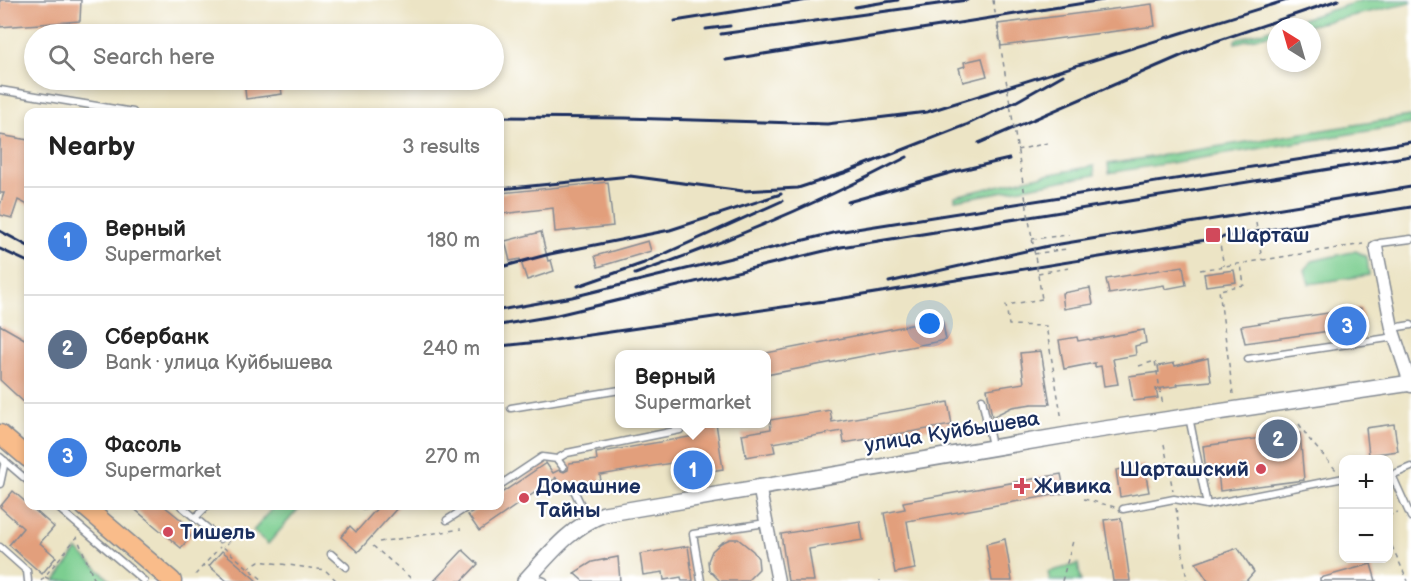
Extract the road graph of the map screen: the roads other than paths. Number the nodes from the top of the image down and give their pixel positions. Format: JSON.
{"nodes":[{"id":1,"x":0,"y":90,"type":"edge"},
{"id":2,"x":109,"y":108,"type":"edge"},
{"id":3,"x":1411,"y":238,"type":"edge"},
{"id":4,"x":1376,"y":247,"type":"joint"},
{"id":5,"x":1411,"y":325,"type":"edge"},
{"id":6,"x":1394,"y":333,"type":"junction"},
{"id":7,"x":1248,"y":359,"type":"dead end"},
{"id":8,"x":1411,"y":384,"type":"edge"},
{"id":9,"x":615,"y":391,"type":"edge"},
{"id":10,"x":982,"y":399,"type":"dead end"},
{"id":11,"x":511,"y":408,"type":"dead end"},
{"id":12,"x":1189,"y":415,"type":"junction"},
{"id":13,"x":680,"y":430,"type":"dead end"},
{"id":14,"x":0,"y":434,"type":"edge"},
{"id":15,"x":992,"y":447,"type":"junction"},
{"id":16,"x":24,"y":455,"type":"edge"},
{"id":17,"x":3,"y":459,"type":"edge"},
{"id":18,"x":557,"y":459,"type":"junction"},
{"id":19,"x":563,"y":467,"type":"dead end"},
{"id":20,"x":1411,"y":467,"type":"edge"},
{"id":21,"x":1393,"y":474,"type":"edge"},
{"id":22,"x":24,"y":477,"type":"edge"},
{"id":23,"x":1339,"y":479,"type":"edge"},
{"id":24,"x":1393,"y":481,"type":"edge"},
{"id":25,"x":504,"y":482,"type":"edge"},
{"id":26,"x":0,"y":484,"type":"edge"},
{"id":27,"x":572,"y":486,"type":"dead end"},
{"id":28,"x":759,"y":486,"type":"junction"},
{"id":29,"x":1207,"y":505,"type":"junction"},
{"id":30,"x":1123,"y":509,"type":"road end"},
{"id":31,"x":61,"y":510,"type":"edge"},
{"id":32,"x":89,"y":510,"type":"edge"},
{"id":33,"x":186,"y":510,"type":"edge"},
{"id":34,"x":202,"y":510,"type":"edge"},
{"id":35,"x":463,"y":510,"type":"edge"},
{"id":36,"x":1411,"y":517,"type":"edge"},
{"id":37,"x":195,"y":518,"type":"junction"},
{"id":38,"x":447,"y":520,"type":"dead end"},
{"id":39,"x":588,"y":520,"type":"junction"},
{"id":40,"x":767,"y":523,"type":"junction"},
{"id":41,"x":220,"y":539,"type":"dead end"},
{"id":42,"x":0,"y":547,"type":"edge"},
{"id":43,"x":331,"y":554,"type":"dead end"},
{"id":44,"x":346,"y":567,"type":"dead end"},
{"id":45,"x":533,"y":579,"type":"edge"},
{"id":46,"x":28,"y":581,"type":"edge"},
{"id":47,"x":144,"y":581,"type":"edge"},
{"id":48,"x":172,"y":581,"type":"edge"},
{"id":49,"x":701,"y":581,"type":"edge"},
{"id":50,"x":778,"y":581,"type":"edge"}],
"edges":[{"from":1,"to":2,"type":"lane"},
{"from":3,"to":4,"type":"lane"},
{"from":4,"to":6,"type":"street"},
{"from":5,"to":6,"type":"lane"},
{"from":6,"to":7,"type":"lane"},
{"from":6,"to":8,"type":"street"},
{"from":8,"to":12,"type":"street","name":"улица Куйбышева"},
{"from":9,"to":11,"type":"lane"},
{"from":10,"to":15,"type":"lane"},
{"from":12,"to":15,"type":"street","name":"улица Куйбышева"},
{"from":12,"to":29,"type":"lane"},
{"from":13,"to":18,"type":"lane"},
{"from":14,"to":16,"type":"main road"},
{"from":15,"to":28,"type":"street","name":"улица Куйбышева"},
{"from":17,"to":22,"type":"lane"},
{"from":17,"to":26,"type":"lane"},
{"from":18,"to":19,"type":"lane"},
{"from":18,"to":25,"type":"lane"},
{"from":20,"to":21,"type":"lane"},
{"from":23,"to":29,"type":"lane"},
{"from":24,"to":36,"type":"lane"},
{"from":27,"to":39,"type":"lane"},
{"from":28,"to":39,"type":"street","name":"улица Куйбышева"},
{"from":28,"to":40,"type":"street"},
{"from":29,"to":30,"type":"lane"},
{"from":31,"to":47,"type":"lane"},
{"from":32,"to":48,"type":"main road"},
{"from":33,"to":37,"type":"lane"},
{"from":34,"to":37,"type":"lane"},
{"from":35,"to":38,"type":"lane"},
{"from":37,"to":41,"type":"lane"},
{"from":39,"to":45,"type":"street","name":"улица Куйбышева"},
{"from":40,"to":49,"type":"lane"},
{"from":40,"to":50,"type":"street"},
{"from":42,"to":46,"type":"lane"},
{"from":43,"to":44,"type":"lane"}]}
